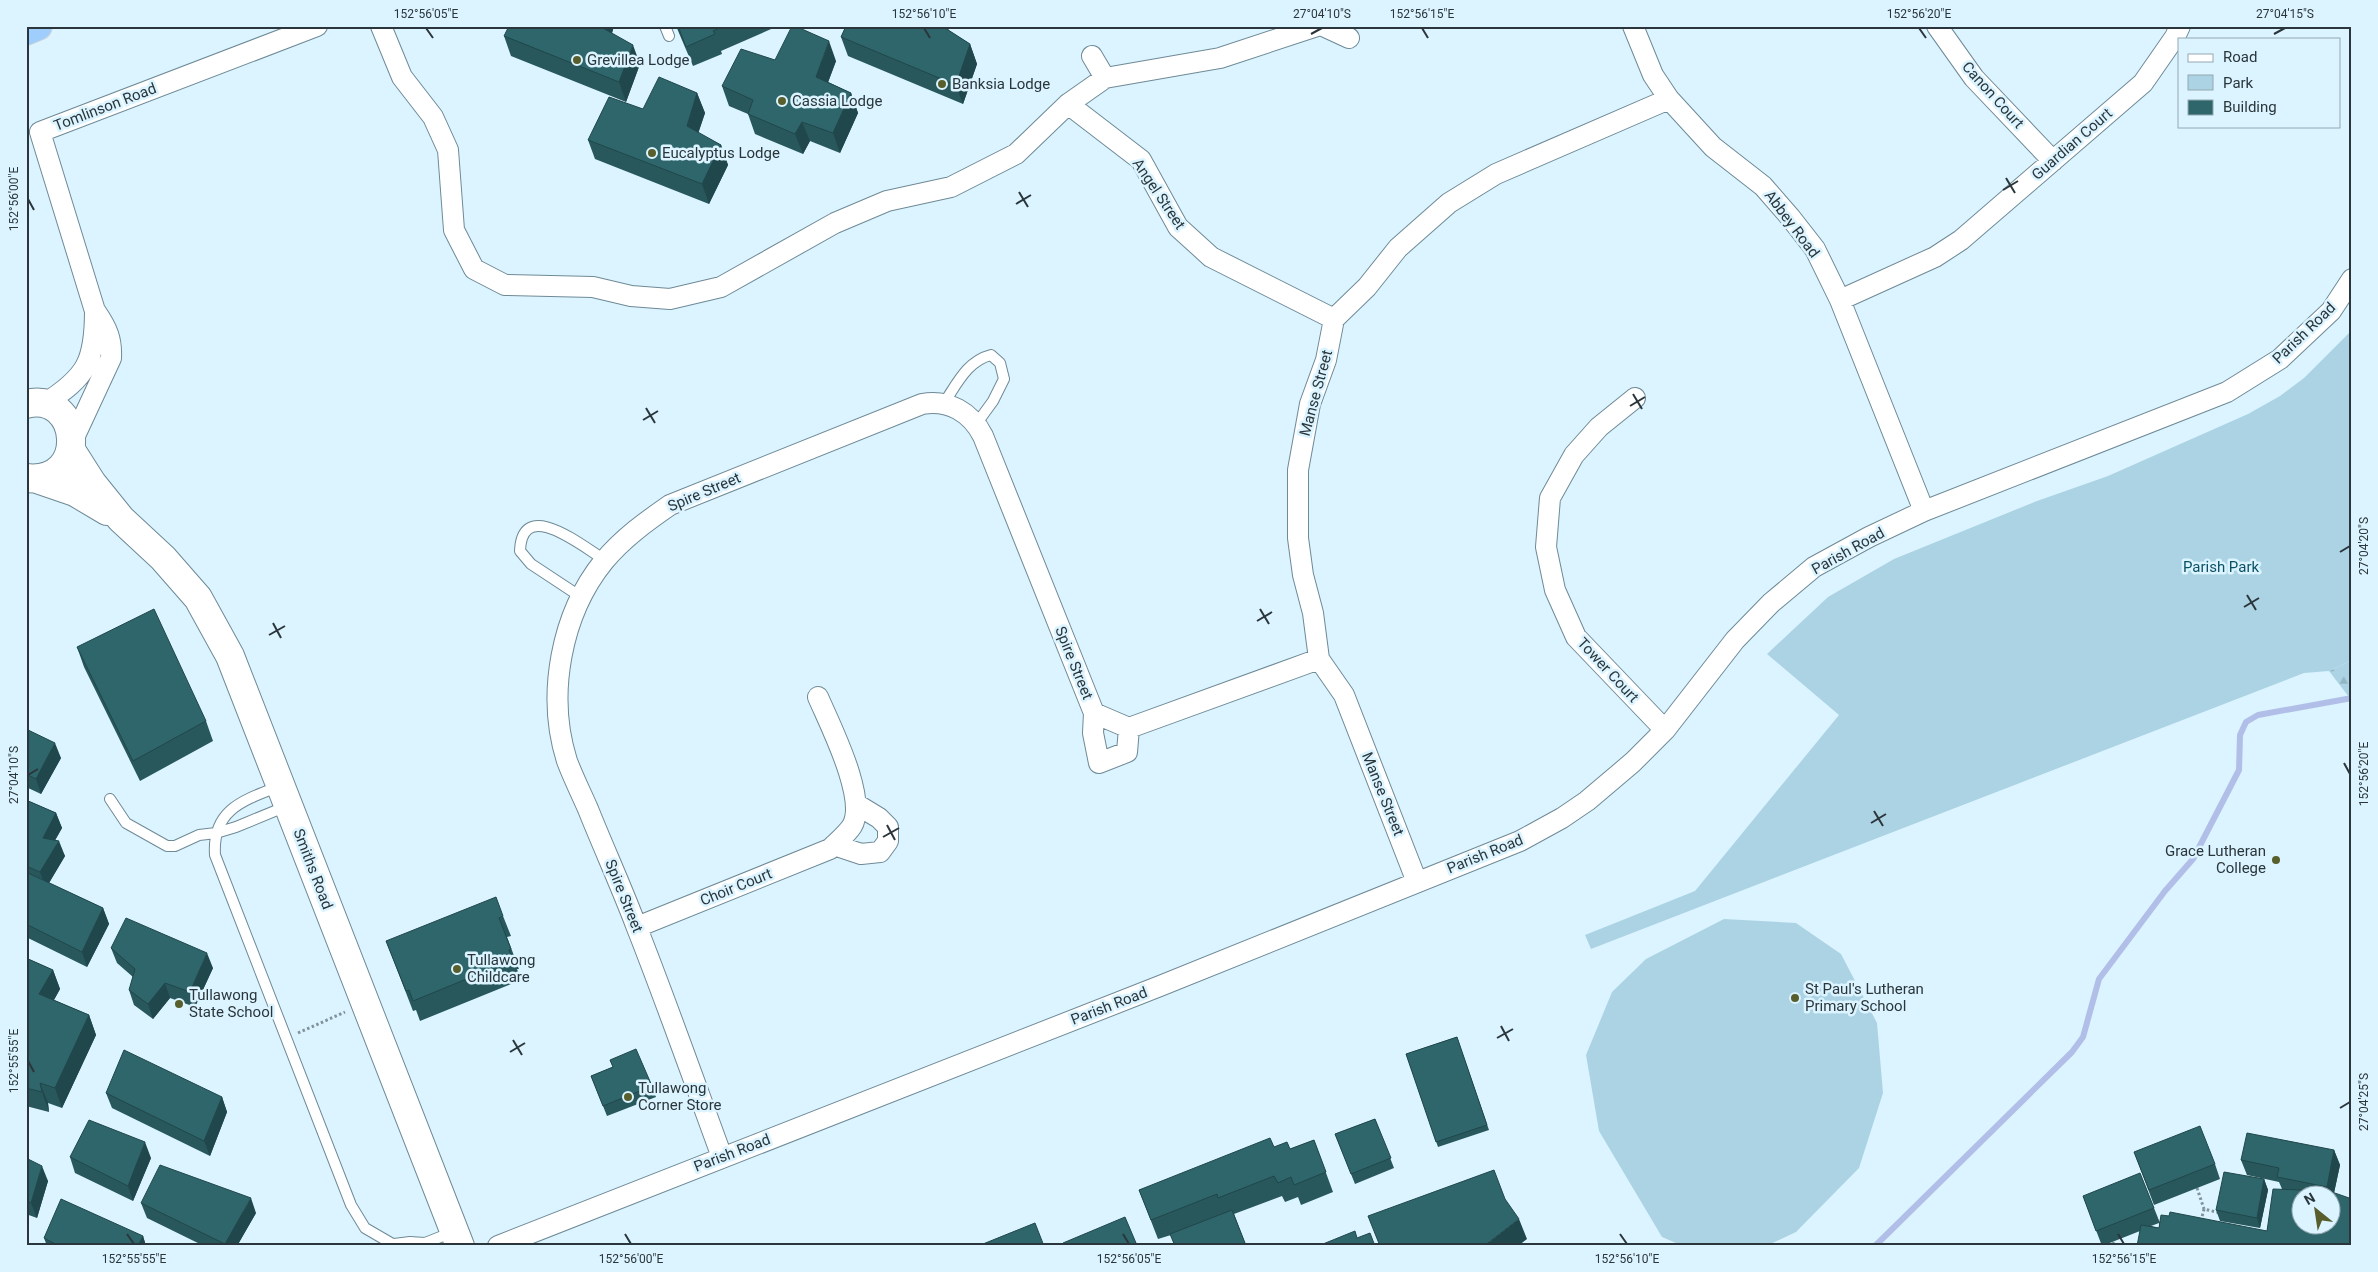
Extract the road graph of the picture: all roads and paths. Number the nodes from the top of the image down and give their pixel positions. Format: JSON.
{"nodes":[{"id":1,"x":38,"y":26,"type":"edge"},
{"id":2,"x":317,"y":26,"type":"edge"},
{"id":3,"x":381,"y":26,"type":"edge"},
{"id":4,"x":1317,"y":26,"type":"edge"},
{"id":5,"x":1323,"y":26,"type":"edge"},
{"id":6,"x":1633,"y":26,"type":"edge"},
{"id":7,"x":1937,"y":26,"type":"edge"},
{"id":8,"x":2180,"y":26,"type":"edge"},
{"id":9,"x":26,"y":31,"type":"edge"},
{"id":10,"x":1349,"y":38,"type":"dead end"},
{"id":11,"x":1092,"y":56,"type":"dead end"},
{"id":12,"x":1105,"y":78,"type":"junction"},
{"id":13,"x":1669,"y":99,"type":"junction"},
{"id":14,"x":1068,"y":104,"type":"junction"},
{"id":15,"x":2053,"y":160,"type":"junction"},
{"id":16,"x":2352,"y":279,"type":"edge"},
{"id":17,"x":1840,"y":300,"type":"junction"},
{"id":18,"x":95,"y":311,"type":"junction"},
{"id":19,"x":1334,"y":319,"type":"junction"},
{"id":20,"x":1635,"y":398,"type":"dead end"},
{"id":21,"x":32,"y":402,"type":"edge"},
{"id":22,"x":944,"y":403,"type":"junction"},
{"id":23,"x":977,"y":423,"type":"junction"},
{"id":24,"x":72,"y":446,"type":"junction"},
{"id":25,"x":29,"y":479,"type":"edge"},
{"id":26,"x":1924,"y":511,"type":"junction"},
{"id":27,"x":121,"y":519,"type":"junction"},
{"id":28,"x":604,"y":560,"type":"junction"},
{"id":29,"x":581,"y":597,"type":"junction"},
{"id":30,"x":1319,"y":659,"type":"junction"},
{"id":31,"x":818,"y":697,"type":"dead end"},
{"id":32,"x":1094,"y":713,"type":"junction"},
{"id":33,"x":1129,"y":728,"type":"junction"},
{"id":34,"x":1665,"y":730,"type":"junction"},
{"id":35,"x":285,"y":796,"type":"junction"},
{"id":36,"x":110,"y":799,"type":"dead end"},
{"id":37,"x":856,"y":804,"type":"junction"},
{"id":38,"x":216,"y":833,"type":"junction"},
{"id":39,"x":834,"y":845,"type":"junction"},
{"id":40,"x":1418,"y":882,"type":"junction"},
{"id":41,"x":637,"y":927,"type":"junction"},
{"id":42,"x":366,"y":1003,"type":"junction"},
{"id":43,"x":286,"y":1038,"type":"junction"},
{"id":44,"x":722,"y":1157,"type":"junction"},
{"id":45,"x":2197,"y":1188,"type":"edge"},
{"id":46,"x":2204,"y":1210,"type":"junction"},
{"id":47,"x":2221,"y":1214,"type":"edge"},
{"id":48,"x":2200,"y":1225,"type":"edge"},
{"id":49,"x":457,"y":1238,"type":"edge"},
{"id":50,"x":395,"y":1245,"type":"edge"},
{"id":51,"x":498,"y":1246,"type":"edge"}],
"edges":[{"from":1,"to":9,"type":"highway"},
{"from":2,"to":18,"type":"street","name":"Tomlinson Road"},
{"from":3,"to":14,"type":"street"},
{"from":4,"to":12,"type":"street"},
{"from":5,"to":10,"type":"street"},
{"from":6,"to":13,"type":"street","name":"Abbey Road"},
{"from":7,"to":15,"type":"street","name":"Canon Court"},
{"from":8,"to":15,"type":"street","name":"Guardian Court"},
{"from":11,"to":12,"type":"street"},
{"from":12,"to":14,"type":"street"},
{"from":13,"to":17,"type":"street","name":"Abbey Road"},
{"from":13,"to":19,"type":"street"},
{"from":14,"to":19,"type":"street","name":"Angel Street"},
{"from":15,"to":17,"type":"street","name":"Guardian Court"},
{"from":16,"to":26,"type":"street","name":"Parish Road"},
{"from":17,"to":26,"type":"street","name":"Abbey Road"},
{"from":18,"to":21,"type":"street","name":"Tomlinson Road"},
{"from":18,"to":24,"type":"street","name":"Tomlinson Road"},
{"from":19,"to":30,"type":"street","name":"Manse Street"},
{"from":20,"to":34,"type":"street","name":"Tower Court"},
{"from":21,"to":24,"type":"main road","name":"Smiths Road"},
{"from":22,"to":23,"type":"street"},
{"from":22,"to":23,"type":"lane"},
{"from":22,"to":28,"type":"street","name":"Spire Street"},
{"from":23,"to":32,"type":"street","name":"Spire Street"},
{"from":24,"to":25,"type":"main road"},
{"from":24,"to":27,"type":"main road","name":"Smiths Road"},
{"from":25,"to":27,"type":"main road","name":"Smiths Road"},
{"from":26,"to":34,"type":"street","name":"Parish Road"},
{"from":27,"to":35,"type":"main road","name":"Smiths Road"},
{"from":28,"to":29,"type":"street","name":"Spire Street"},
{"from":28,"to":29,"type":"lane"},
{"from":29,"to":41,"type":"street","name":"Spire Street"},
{"from":30,"to":33,"type":"street"},
{"from":30,"to":40,"type":"street","name":"Manse Street"},
{"from":31,"to":37,"type":"street","name":"Choir Court"},
{"from":32,"to":33,"type":"street","name":"Spire Street"},
{"from":32,"to":33,"type":"street","name":"Spire Street"},
{"from":34,"to":40,"type":"street","name":"Parish Road"},
{"from":35,"to":38,"type":"lane"},
{"from":35,"to":38,"type":"lane"},
{"from":35,"to":42,"type":"main road","name":"Smiths Road"},
{"from":36,"to":38,"type":"lane"},
{"from":37,"to":39,"type":"street","name":"Choir Court"},
{"from":37,"to":39,"type":"street"},
{"from":38,"to":43,"type":"lane"},
{"from":39,"to":41,"type":"street","name":"Choir Court"},
{"from":40,"to":44,"type":"street","name":"Parish Road"},
{"from":41,"to":44,"type":"street","name":"Spire Street"},
{"from":42,"to":43,"type":"path"},
{"from":42,"to":49,"type":"main road","name":"Smiths Road"},
{"from":43,"to":50,"type":"lane"},
{"from":44,"to":51,"type":"street","name":"Parish Road"},
{"from":45,"to":46,"type":"path"},
{"from":46,"to":47,"type":"path"},
{"from":46,"to":48,"type":"path"},
{"from":49,"to":50,"type":"lane"}]}
